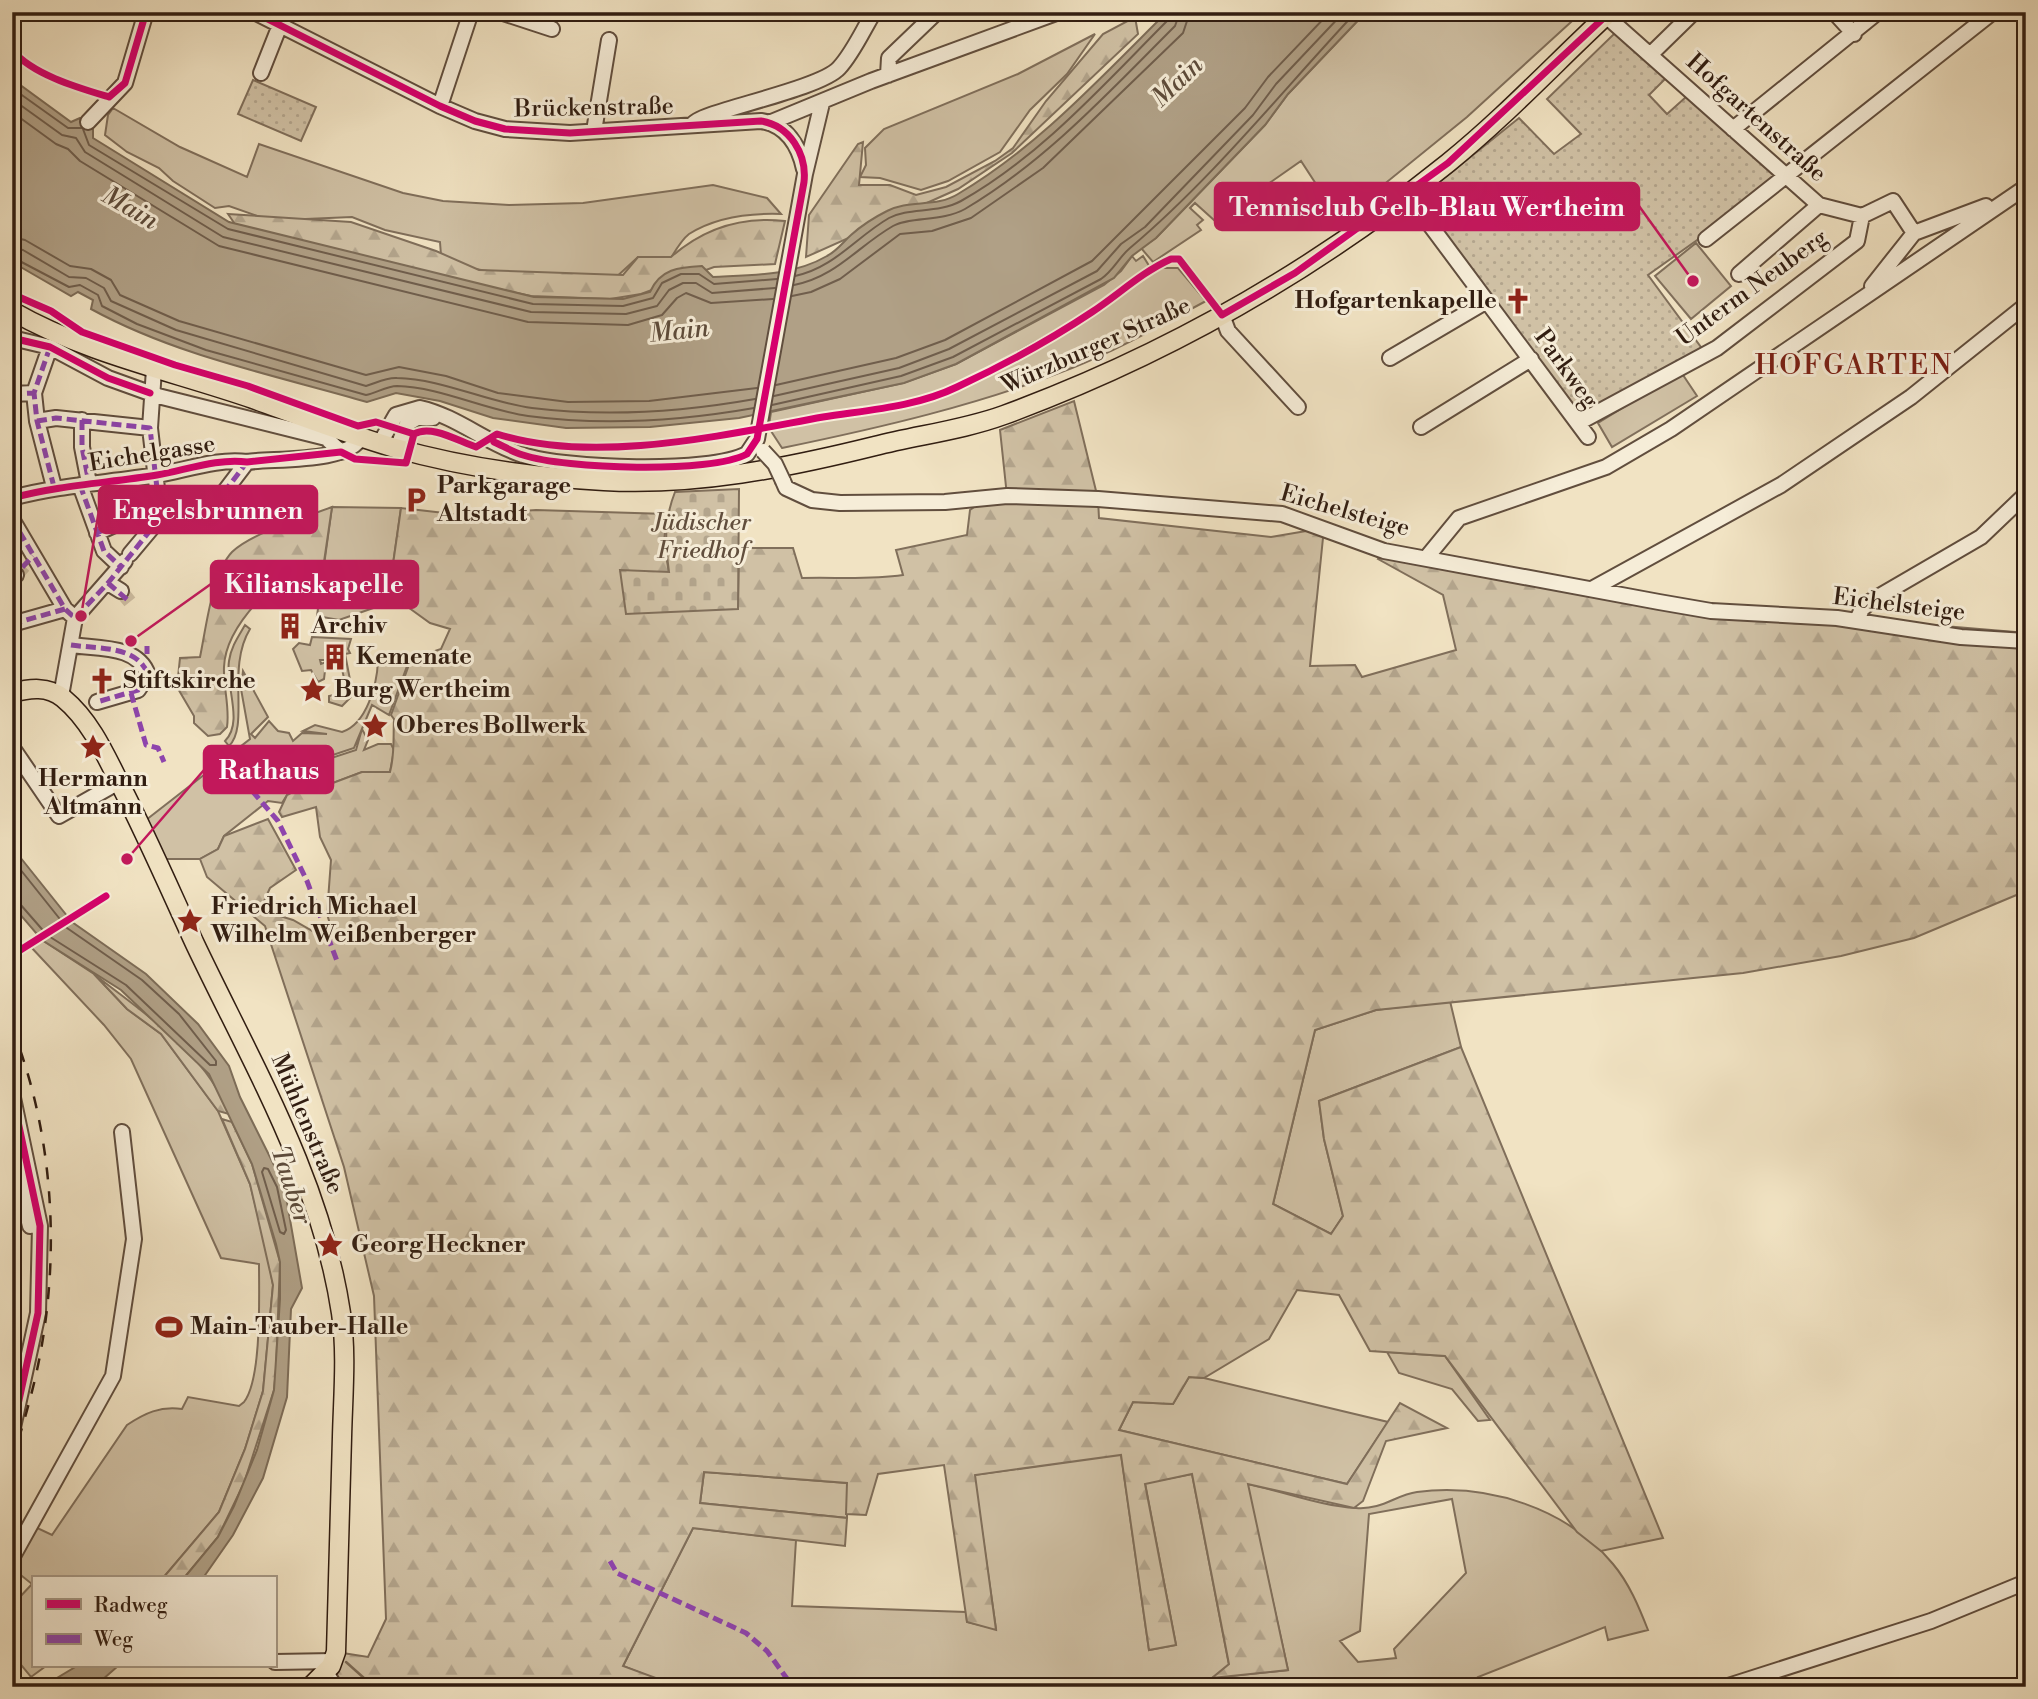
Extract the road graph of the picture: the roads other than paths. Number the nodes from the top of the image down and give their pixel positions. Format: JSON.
{"nodes":[{"id":1,"x":146,"y":12,"type":"edge"},
{"id":2,"x":254,"y":12,"type":"edge"},
{"id":3,"x":471,"y":12,"type":"edge"},
{"id":4,"x":500,"y":12,"type":"edge"},
{"id":5,"x":874,"y":12,"type":"edge"},
{"id":6,"x":937,"y":12,"type":"edge"},
{"id":7,"x":1059,"y":12,"type":"edge"},
{"id":8,"x":1694,"y":12,"type":"edge"},
{"id":9,"x":1834,"y":12,"type":"edge"},
{"id":10,"x":1878,"y":12,"type":"edge"},
{"id":11,"x":1993,"y":12,"type":"edge"},
{"id":12,"x":1608,"y":14,"type":"edge"},
{"id":13,"x":280,"y":25,"type":"junction"},
{"id":14,"x":552,"y":29,"type":"dead end"},
{"id":15,"x":1854,"y":34,"type":"junction"},
{"id":16,"x":609,"y":40,"type":"dead end"},
{"id":17,"x":1650,"y":55,"type":"junction"},
{"id":18,"x":261,"y":74,"type":"dead end"},
{"id":19,"x":888,"y":75,"type":"junction"},
{"id":20,"x":822,"y":103,"type":"junction"},
{"id":21,"x":440,"y":106,"type":"junction"},
{"id":22,"x":88,"y":122,"type":"dead end"},
{"id":23,"x":769,"y":123,"type":"junction"},
{"id":24,"x":692,"y":125,"type":"junction"},
{"id":25,"x":1732,"y":129,"type":"junction"},
{"id":26,"x":594,"y":131,"type":"junction"},
{"id":27,"x":1788,"y":177,"type":"junction"},
{"id":28,"x":805,"y":178,"type":"junction"},
{"id":29,"x":2026,"y":187,"type":"edge"},
{"id":30,"x":1407,"y":194,"type":"junction"},
{"id":31,"x":2009,"y":197,"type":"junction"},
{"id":32,"x":1819,"y":205,"type":"junction"},
{"id":33,"x":1862,"y":216,"type":"junction"},
{"id":34,"x":1914,"y":233,"type":"junction"},
{"id":35,"x":1706,"y":239,"type":"dead end"},
{"id":36,"x":1739,"y":274,"type":"dead end"},
{"id":37,"x":1863,"y":298,"type":"junction"},
{"id":38,"x":1487,"y":301,"type":"junction"},
{"id":39,"x":2026,"y":305,"type":"edge"},
{"id":40,"x":12,"y":311,"type":"edge"},
{"id":41,"x":1222,"y":315,"type":"junction"},
{"id":42,"x":12,"y":338,"type":"edge"},
{"id":43,"x":50,"y":347,"type":"junction"},
{"id":44,"x":1390,"y":358,"type":"dead end"},
{"id":45,"x":1531,"y":359,"type":"junction"},
{"id":46,"x":154,"y":369,"type":"junction"},
{"id":47,"x":34,"y":393,"type":"junction"},
{"id":48,"x":150,"y":393,"type":"junction"},
{"id":49,"x":12,"y":394,"type":"edge"},
{"id":50,"x":1297,"y":407,"type":"dead end"},
{"id":51,"x":82,"y":420,"type":"junction"},
{"id":52,"x":37,"y":421,"type":"junction"},
{"id":53,"x":1577,"y":424,"type":"junction"},
{"id":54,"x":1422,"y":427,"type":"dead end"},
{"id":55,"x":150,"y":428,"type":"junction"},
{"id":56,"x":360,"y":437,"type":"junction"},
{"id":57,"x":1588,"y":437,"type":"dead end"},
{"id":58,"x":388,"y":446,"type":"junction"},
{"id":59,"x":758,"y":446,"type":"junction"},
{"id":60,"x":341,"y":452,"type":"junction"},
{"id":61,"x":247,"y":462,"type":"junction"},
{"id":62,"x":155,"y":475,"type":"junction"},
{"id":63,"x":85,"y":484,"type":"junction"},
{"id":64,"x":54,"y":487,"type":"junction"},
{"id":65,"x":2026,"y":494,"type":"edge"},
{"id":66,"x":12,"y":498,"type":"edge"},
{"id":67,"x":158,"y":514,"type":"junction"},
{"id":68,"x":13,"y":523,"type":"edge"},
{"id":69,"x":97,"y":533,"type":"junction"},
{"id":70,"x":1427,"y":557,"type":"junction"},
{"id":71,"x":127,"y":560,"type":"junction"},
{"id":72,"x":21,"y":569,"type":"edge"},
{"id":73,"x":108,"y":583,"type":"junction"},
{"id":74,"x":1592,"y":589,"type":"junction"},
{"id":75,"x":121,"y":591,"type":"tunnel mouth"},
{"id":76,"x":70,"y":613,"type":"junction"},
{"id":77,"x":1857,"y":620,"type":"junction"},
{"id":78,"x":12,"y":624,"type":"edge"},
{"id":79,"x":2025,"y":638,"type":"edge"},
{"id":80,"x":71,"y":645,"type":"junction"},
{"id":81,"x":12,"y":693,"type":"edge"},
{"id":82,"x":61,"y":696,"type":"junction"},
{"id":83,"x":97,"y":702,"type":"dead end"},
{"id":84,"x":12,"y":747,"type":"edge"},
{"id":85,"x":119,"y":782,"type":"junction"},
{"id":86,"x":12,"y":1093,"type":"edge"},
{"id":87,"x":122,"y":1132,"type":"dead end"},
{"id":88,"x":12,"y":1167,"type":"edge"},
{"id":89,"x":36,"y":1286,"type":"junction"},
{"id":90,"x":13,"y":1430,"type":"edge"},
{"id":91,"x":12,"y":1558,"type":"edge"},
{"id":92,"x":2026,"y":1582,"type":"edge"},
{"id":93,"x":276,"y":1662,"type":"edge"},
{"id":94,"x":331,"y":1673,"type":"edge"},
{"id":95,"x":310,"y":1687,"type":"edge"},
{"id":96,"x":1725,"y":1687,"type":"edge"}],
"edges":[{"from":1,"to":22,"type":"street"},
{"from":2,"to":13,"type":"street","name":"Brückenstraße"},
{"from":3,"to":21,"type":"street"},
{"from":4,"to":14,"type":"street"},
{"from":5,"to":24,"type":"street"},
{"from":6,"to":19,"type":"street"},
{"from":7,"to":19,"type":"street","name":"Brückenstraße"},
{"from":8,"to":17,"type":"street"},
{"from":9,"to":15,"type":"street"},
{"from":10,"to":15,"type":"street"},
{"from":11,"to":27,"type":"street"},
{"from":12,"to":17,"type":"street","name":"Hofgartenstraße"},
{"from":12,"to":30,"type":"main road","name":"Würzburger Straße"},
{"from":13,"to":18,"type":"street"},
{"from":13,"to":21,"type":"street","name":"Brückenstraße"},
{"from":15,"to":25,"type":"street"},
{"from":16,"to":26,"type":"street"},
{"from":17,"to":25,"type":"street","name":"Hofgartenstraße"},
{"from":19,"to":20,"type":"street","name":"Brückenstraße"},
{"from":20,"to":23,"type":"street","name":"Brückenstraße"},
{"from":20,"to":28,"type":"street"},
{"from":21,"to":26,"type":"street","name":"Brückenstraße"},
{"from":23,"to":24,"type":"street","name":"Brückenstraße"},
{"from":23,"to":28,"type":"street"},
{"from":24,"to":26,"type":"street","name":"Brückenstraße"},
{"from":25,"to":27,"type":"street","name":"Hofgartenstraße"},
{"from":27,"to":32,"type":"street","name":"Hofgartenstraße"},
{"from":27,"to":35,"type":"street"},
{"from":28,"to":59,"type":"street"},
{"from":29,"to":31,"type":"street"},
{"from":30,"to":38,"type":"street","name":"Parkweg"},
{"from":30,"to":41,"type":"main road","name":"Würzburger Straße"},
{"from":31,"to":34,"type":"street"},
{"from":31,"to":37,"type":"street"},
{"from":32,"to":33,"type":"street","name":"Hofgartenstraße"},
{"from":32,"to":36,"type":"street"},
{"from":33,"to":34,"type":"street"},
{"from":33,"to":53,"type":"street","name":"Unterm Neuberg"},
{"from":34,"to":37,"type":"street"},
{"from":37,"to":70,"type":"street"},
{"from":38,"to":44,"type":"street"},
{"from":38,"to":45,"type":"street","name":"Parkweg"},
{"from":39,"to":74,"type":"street"},
{"from":40,"to":46,"type":"main road"},
{"from":41,"to":50,"type":"street"},
{"from":41,"to":58,"type":"main road","name":"Würzburger Straße"},
{"from":42,"to":43,"type":"street"},
{"from":43,"to":47,"type":"street"},
{"from":43,"to":48,"type":"street"},
{"from":45,"to":53,"type":"street","name":"Parkweg"},
{"from":45,"to":54,"type":"street"},
{"from":46,"to":48,"type":"street"},
{"from":46,"to":56,"type":"main road"},
{"from":47,"to":49,"type":"street"},
{"from":47,"to":52,"type":"street"},
{"from":48,"to":55,"type":"street"},
{"from":48,"to":60,"type":"street"},
{"from":51,"to":52,"type":"street"},
{"from":51,"to":55,"type":"street"},
{"from":51,"to":63,"type":"street"},
{"from":52,"to":64,"type":"street"},
{"from":53,"to":57,"type":"street","name":"Parkweg"},
{"from":55,"to":62,"type":"street"},
{"from":56,"to":58,"type":"main road"},
{"from":56,"to":60,"type":"street"},
{"from":58,"to":59,"type":"street"},
{"from":59,"to":70,"type":"street","name":"Eichelsteige","bridge":true},
{"from":60,"to":61,"type":"street","name":"Eichelgasse"},
{"from":61,"to":62,"type":"street","name":"Eichelgasse"},
{"from":61,"to":67,"type":"street"},
{"from":62,"to":63,"type":"street","name":"Eichelgasse"},
{"from":62,"to":67,"type":"street"},
{"from":63,"to":64,"type":"street","name":"Eichelgasse"},
{"from":63,"to":69,"type":"street"},
{"from":64,"to":66,"type":"street","name":"Eichelgasse"},
{"from":65,"to":77,"type":"street"},
{"from":67,"to":69,"type":"street"},
{"from":67,"to":71,"type":"street"},
{"from":68,"to":72,"type":"street"},
{"from":69,"to":71,"type":"street"},
{"from":70,"to":74,"type":"street","name":"Eichelsteige"},
{"from":71,"to":73,"type":"street"},
{"from":72,"to":76,"type":"street"},
{"from":73,"to":75,"type":"street"},
{"from":73,"to":76,"type":"street"},
{"from":74,"to":77,"type":"street","name":"Eichelsteige"},
{"from":76,"to":78,"type":"street"},
{"from":76,"to":80,"type":"street"},
{"from":77,"to":79,"type":"street","name":"Eichelsteige"},
{"from":80,"to":82,"type":"street"},
{"from":80,"to":83,"type":"street"},
{"from":81,"to":82,"type":"main road"},
{"from":82,"to":85,"type":"main road","name":"Mühlenstraße"},
{"from":84,"to":85,"type":"street"},
{"from":85,"to":94,"type":"main road","name":"Mühlenstraße"},
{"from":86,"to":89,"type":"street"},
{"from":87,"to":91,"type":"street"},
{"from":88,"to":89,"type":"street"},
{"from":89,"to":90,"type":"street"},
{"from":92,"to":96,"type":"street"},
{"from":93,"to":94,"type":"street"},
{"from":94,"to":95,"type":"main road"}]}
